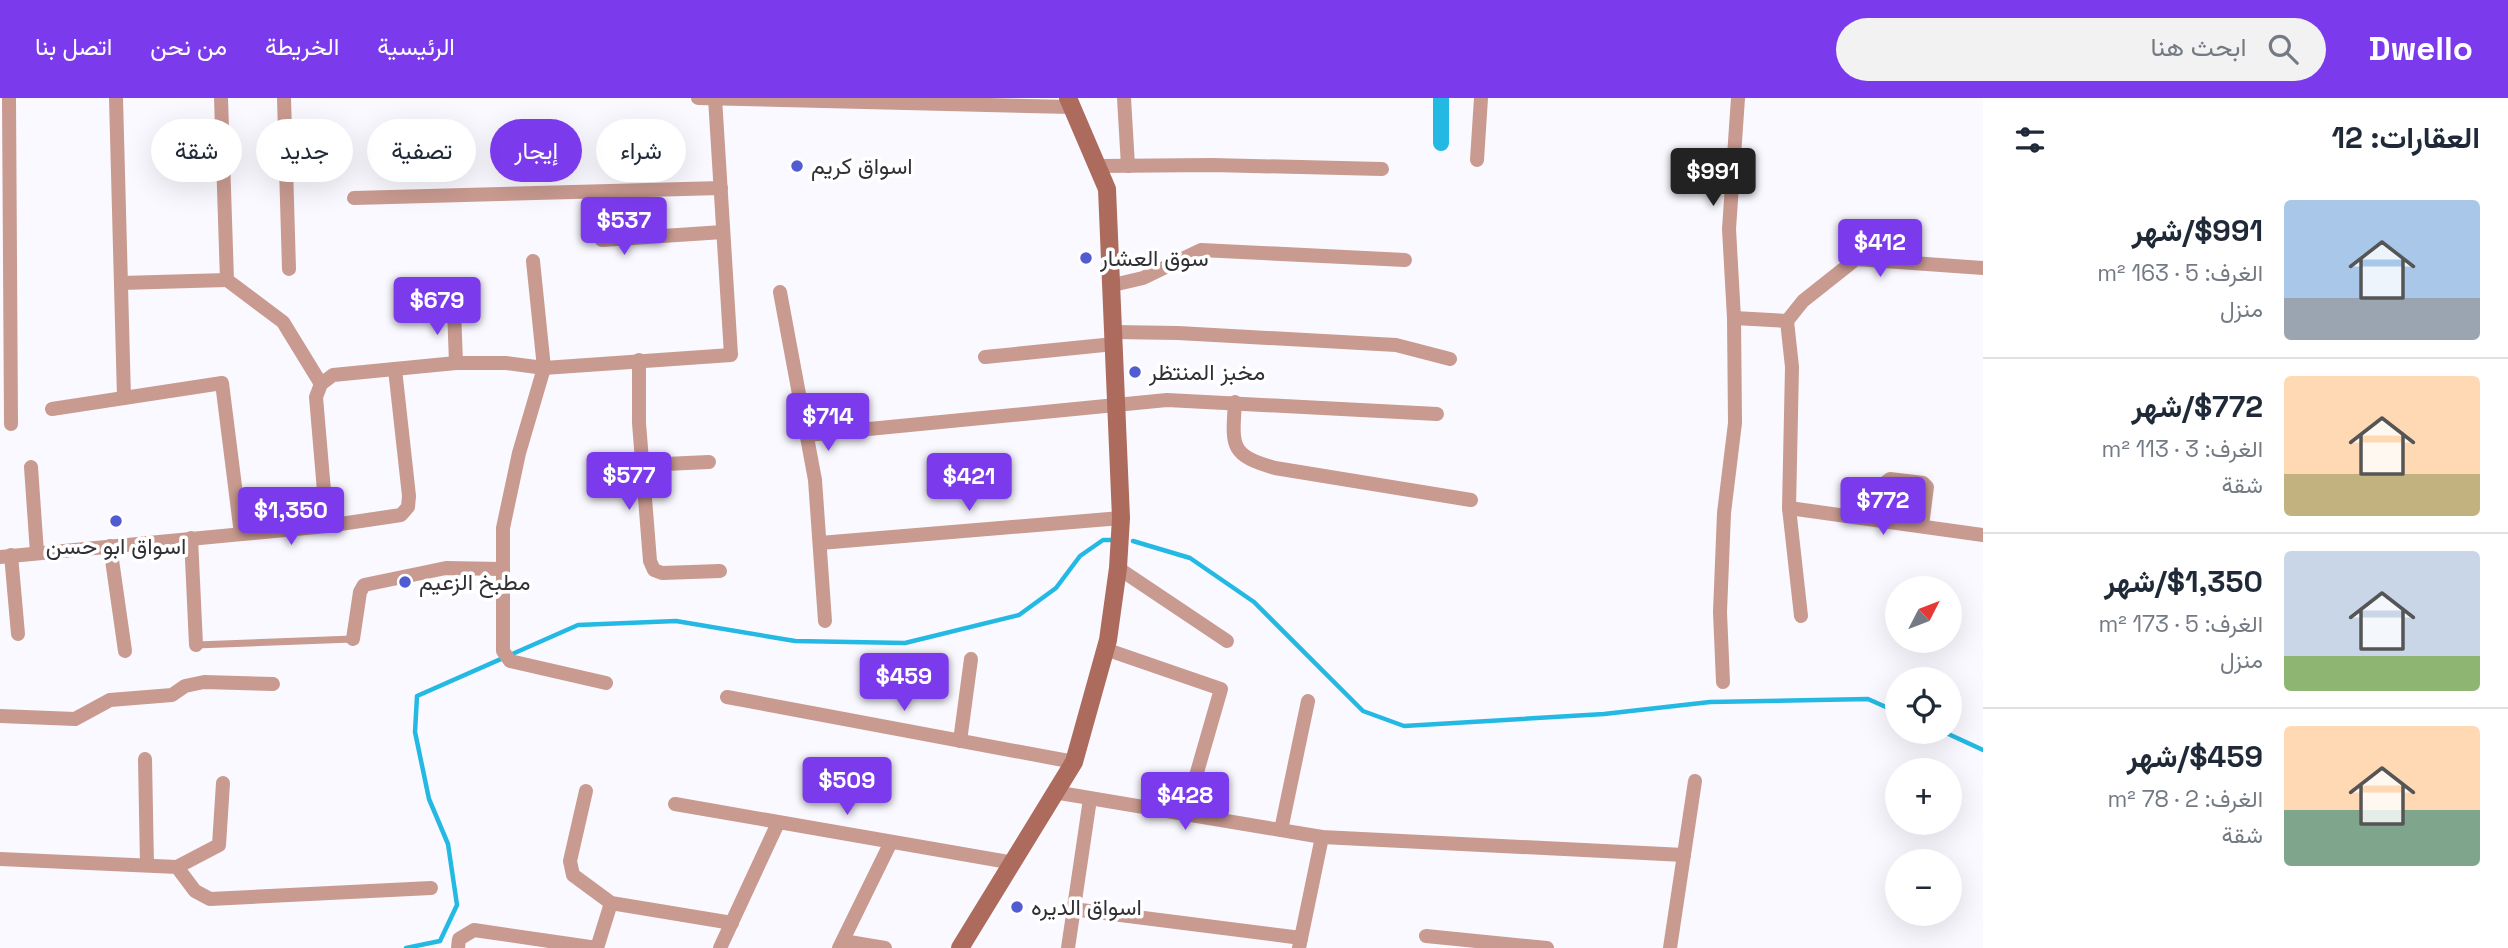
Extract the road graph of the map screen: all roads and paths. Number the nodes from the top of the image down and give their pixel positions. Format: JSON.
{"nodes":[{"id":1,"x":9,"y":98,"type":"edge"},
{"id":2,"x":116,"y":98,"type":"edge"},
{"id":3,"x":221,"y":98,"type":"edge"},
{"id":4,"x":284,"y":98,"type":"edge"},
{"id":5,"x":698,"y":98,"type":"edge"},
{"id":6,"x":1124,"y":98,"type":"edge"},
{"id":7,"x":1481,"y":98,"type":"edge"},
{"id":8,"x":1738,"y":98,"type":"edge"},
{"id":9,"x":715,"y":99,"type":"edge"},
{"id":10,"x":754,"y":99,"type":"edge"},
{"id":11,"x":901,"y":101,"type":"edge"},
{"id":12,"x":970,"y":102,"type":"edge"},
{"id":13,"x":1070,"y":103,"type":"edge"},
{"id":14,"x":1477,"y":160,"type":"dead end"},
{"id":15,"x":1099,"y":166,"type":"junction"},
{"id":16,"x":1128,"y":166,"type":"junction"},
{"id":17,"x":1382,"y":169,"type":"dead end"},
{"id":18,"x":721,"y":188,"type":"junction"},
{"id":19,"x":589,"y":192,"type":"junction"},
{"id":20,"x":354,"y":198,"type":"dead end"},
{"id":21,"x":723,"y":232,"type":"junction"},
{"id":22,"x":1405,"y":260,"type":"dead end"},
{"id":23,"x":533,"y":261,"type":"dead end"},
{"id":24,"x":1983,"y":268,"type":"edge"},
{"id":25,"x":289,"y":269,"type":"dead end"},
{"id":26,"x":227,"y":280,"type":"junction"},
{"id":27,"x":121,"y":283,"type":"junction"},
{"id":28,"x":1113,"y":285,"type":"junction"},
{"id":29,"x":780,"y":292,"type":"dead end"},
{"id":30,"x":454,"y":309,"type":"dead end"},
{"id":31,"x":1734,"y":318,"type":"junction"},
{"id":32,"x":1787,"y":321,"type":"junction"},
{"id":33,"x":1113,"y":338,"type":"junction"},
{"id":34,"x":985,"y":357,"type":"dead end"},
{"id":35,"x":1450,"y":359,"type":"dead end"},
{"id":36,"x":639,"y":360,"type":"junction"},
{"id":37,"x":456,"y":363,"type":"junction"},
{"id":38,"x":544,"y":368,"type":"junction"},
{"id":39,"x":395,"y":369,"type":"junction"},
{"id":40,"x":321,"y":384,"type":"junction"},
{"id":41,"x":124,"y":398,"type":"junction"},
{"id":42,"x":1235,"y":402,"type":"junction"},
{"id":43,"x":1116,"y":406,"type":"junction"},
{"id":44,"x":52,"y":409,"type":"dead end"},
{"id":45,"x":1437,"y":414,"type":"dead end"},
{"id":46,"x":10,"y":424,"type":"dead end"},
{"id":47,"x":807,"y":435,"type":"junction"},
{"id":48,"x":709,"y":462,"type":"dead end"},
{"id":49,"x":643,"y":465,"type":"junction"},
{"id":50,"x":31,"y":467,"type":"dead end"},
{"id":51,"x":1471,"y":500,"type":"dead end"},
{"id":52,"x":1789,"y":508,"type":"junction"},
{"id":53,"x":1121,"y":518,"type":"junction"},
{"id":54,"x":1880,"y":519,"type":"junction"},
{"id":55,"x":1922,"y":525,"type":"junction"},
{"id":56,"x":327,"y":526,"type":"junction"},
{"id":57,"x":241,"y":534,"type":"junction"},
{"id":58,"x":1983,"y":534,"type":"edge"},
{"id":59,"x":191,"y":538,"type":"junction"},
{"id":60,"x":820,"y":543,"type":"junction"},
{"id":61,"x":110,"y":546,"type":"junction"},
{"id":62,"x":37,"y":553,"type":"junction"},
{"id":63,"x":6,"y":556,"type":"edge"},
{"id":64,"x":1118,"y":568,"type":"junction"},
{"id":65,"x":502,"y":569,"type":"junction"},
{"id":66,"x":720,"y":572,"type":"dead end"},
{"id":67,"x":1801,"y":616,"type":"dead end"},
{"id":68,"x":825,"y":621,"type":"dead end"},
{"id":69,"x":18,"y":634,"type":"dead end"},
{"id":70,"x":353,"y":639,"type":"joint"},
{"id":71,"x":1227,"y":641,"type":"dead end"},
{"id":72,"x":196,"y":646,"type":"joint"},
{"id":73,"x":1105,"y":649,"type":"junction"},
{"id":74,"x":125,"y":651,"type":"dead end"},
{"id":75,"x":971,"y":659,"type":"dead end"},
{"id":76,"x":1723,"y":682,"type":"dead end"},
{"id":77,"x":606,"y":683,"type":"dead end"},
{"id":78,"x":273,"y":684,"type":"dead end"},
{"id":79,"x":727,"y":697,"type":"dead end"},
{"id":80,"x":1308,"y":701,"type":"dead end"},
{"id":81,"x":0,"y":716,"type":"edge"},
{"id":82,"x":960,"y":741,"type":"junction"},
{"id":83,"x":145,"y":759,"type":"dead end"},
{"id":84,"x":1074,"y":762,"type":"junction"},
{"id":85,"x":1695,"y":781,"type":"dead end"},
{"id":86,"x":223,"y":783,"type":"dead end"},
{"id":87,"x":586,"y":791,"type":"dead end"},
{"id":88,"x":1054,"y":792,"type":"junction"},
{"id":89,"x":1090,"y":799,"type":"junction"},
{"id":90,"x":675,"y":804,"type":"dead end"},
{"id":91,"x":1185,"y":814,"type":"junction"},
{"id":92,"x":778,"y":823,"type":"junction"},
{"id":93,"x":1281,"y":830,"type":"junction"},
{"id":94,"x":1322,"y":837,"type":"junction"},
{"id":95,"x":891,"y":842,"type":"junction"},
{"id":96,"x":1684,"y":855,"type":"junction"},
{"id":97,"x":0,"y":859,"type":"edge"},
{"id":98,"x":1014,"y":863,"type":"junction"},
{"id":99,"x":146,"y":865,"type":"junction"},
{"id":100,"x":177,"y":867,"type":"junction"},
{"id":101,"x":430,"y":888,"type":"dead end"},
{"id":102,"x":611,"y":903,"type":"junction"},
{"id":103,"x":1073,"y":909,"type":"junction"},
{"id":104,"x":732,"y":923,"type":"junction"},
{"id":105,"x":1426,"y":936,"type":"dead end"},
{"id":106,"x":1300,"y":943,"type":"edge"},
{"id":107,"x":841,"y":944,"type":"edge"},
{"id":108,"x":458,"y":948,"type":"edge"},
{"id":109,"x":597,"y":948,"type":"edge"},
{"id":110,"x":720,"y":948,"type":"edge"},
{"id":111,"x":886,"y":948,"type":"edge"},
{"id":112,"x":961,"y":948,"type":"edge"},
{"id":113,"x":1068,"y":948,"type":"edge"},
{"id":114,"x":1546,"y":948,"type":"edge"},
{"id":115,"x":1670,"y":948,"type":"edge"}],
"edges":[{"from":1,"to":46,"type":"street"},
{"from":2,"to":27,"type":"street"},
{"from":3,"to":26,"type":"street"},
{"from":4,"to":25,"type":"street"},
{"from":5,"to":9,"type":"street"},
{"from":6,"to":16,"type":"street"},
{"from":7,"to":14,"type":"street"},
{"from":8,"to":31,"type":"street"},
{"from":9,"to":10,"type":"street"},
{"from":9,"to":18,"type":"street"},
{"from":10,"to":11,"type":"street"},
{"from":11,"to":12,"type":"street"},
{"from":12,"to":13,"type":"street"},
{"from":13,"to":15,"type":"street"},
{"from":15,"to":16,"type":"street"},
{"from":15,"to":28,"type":"street"},
{"from":16,"to":17,"type":"street"},
{"from":18,"to":19,"type":"street"},
{"from":18,"to":21,"type":"street"},
{"from":19,"to":20,"type":"street"},
{"from":19,"to":21,"type":"street"},
{"from":21,"to":36,"type":"street"},
{"from":22,"to":28,"type":"street"},
{"from":23,"to":38,"type":"street"},
{"from":24,"to":32,"type":"street"},
{"from":26,"to":27,"type":"street"},
{"from":26,"to":40,"type":"street"},
{"from":27,"to":41,"type":"street"},
{"from":28,"to":33,"type":"street"},
{"from":29,"to":47,"type":"street"},
{"from":30,"to":37,"type":"street"},
{"from":31,"to":32,"type":"street"},
{"from":31,"to":76,"type":"street"},
{"from":32,"to":52,"type":"street"},
{"from":33,"to":34,"type":"street"},
{"from":33,"to":35,"type":"street"},
{"from":33,"to":43,"type":"street"},
{"from":36,"to":38,"type":"street"},
{"from":36,"to":49,"type":"street"},
{"from":37,"to":38,"type":"street"},
{"from":37,"to":39,"type":"street"},
{"from":38,"to":65,"type":"street"},
{"from":39,"to":40,"type":"street"},
{"from":39,"to":56,"type":"street"},
{"from":40,"to":56,"type":"street"},
{"from":41,"to":44,"type":"street"},
{"from":41,"to":57,"type":"street"},
{"from":42,"to":43,"type":"street"},
{"from":42,"to":45,"type":"street"},
{"from":42,"to":51,"type":"street"},
{"from":43,"to":47,"type":"street"},
{"from":43,"to":53,"type":"street"},
{"from":47,"to":60,"type":"street"},
{"from":48,"to":49,"type":"street"},
{"from":49,"to":66,"type":"street"},
{"from":50,"to":62,"type":"street"},
{"from":52,"to":54,"type":"street"},
{"from":52,"to":67,"type":"street"},
{"from":53,"to":60,"type":"street"},
{"from":53,"to":64,"type":"street"},
{"from":54,"to":55,"type":"street"},
{"from":54,"to":55,"type":"street"},
{"from":55,"to":58,"type":"street"},
{"from":56,"to":57,"type":"street"},
{"from":57,"to":59,"type":"street"},
{"from":59,"to":61,"type":"street"},
{"from":59,"to":72,"type":"street"},
{"from":60,"to":68,"type":"street"},
{"from":61,"to":62,"type":"street"},
{"from":61,"to":74,"type":"street"},
{"from":62,"to":63,"type":"street"},
{"from":63,"to":69,"type":"street"},
{"from":64,"to":71,"type":"street"},
{"from":64,"to":73,"type":"street"},
{"from":65,"to":70,"type":"street"},
{"from":65,"to":77,"type":"street"},
{"from":70,"to":72,"type":"lane"},
{"from":73,"to":84,"type":"street"},
{"from":73,"to":91,"type":"street"},
{"from":75,"to":82,"type":"street"},
{"from":78,"to":81,"type":"street"},
{"from":79,"to":82,"type":"street"},
{"from":80,"to":93,"type":"street"},
{"from":82,"to":84,"type":"street"},
{"from":83,"to":99,"type":"street"},
{"from":84,"to":88,"type":"street"},
{"from":85,"to":96,"type":"street"},
{"from":86,"to":100,"type":"street"},
{"from":87,"to":102,"type":"street"},
{"from":88,"to":89,"type":"street"},
{"from":88,"to":98,"type":"street"},
{"from":89,"to":91,"type":"street"},
{"from":89,"to":103,"type":"street"},
{"from":90,"to":92,"type":"street"},
{"from":91,"to":93,"type":"street"},
{"from":92,"to":95,"type":"street"},
{"from":92,"to":104,"type":"street"},
{"from":93,"to":94,"type":"street"},
{"from":94,"to":96,"type":"street"},
{"from":94,"to":106,"type":"street"},
{"from":95,"to":98,"type":"street"},
{"from":95,"to":107,"type":"street"},
{"from":96,"to":115,"type":"street"},
{"from":97,"to":99,"type":"street"},
{"from":98,"to":112,"type":"street"},
{"from":99,"to":100,"type":"street"},
{"from":100,"to":101,"type":"street"},
{"from":102,"to":104,"type":"street"},
{"from":102,"to":109,"type":"street"},
{"from":103,"to":106,"type":"street"},
{"from":103,"to":113,"type":"street"},
{"from":104,"to":110,"type":"street"},
{"from":105,"to":114,"type":"street"},
{"from":107,"to":111,"type":"street"},
{"from":108,"to":109,"type":"street"}]}
